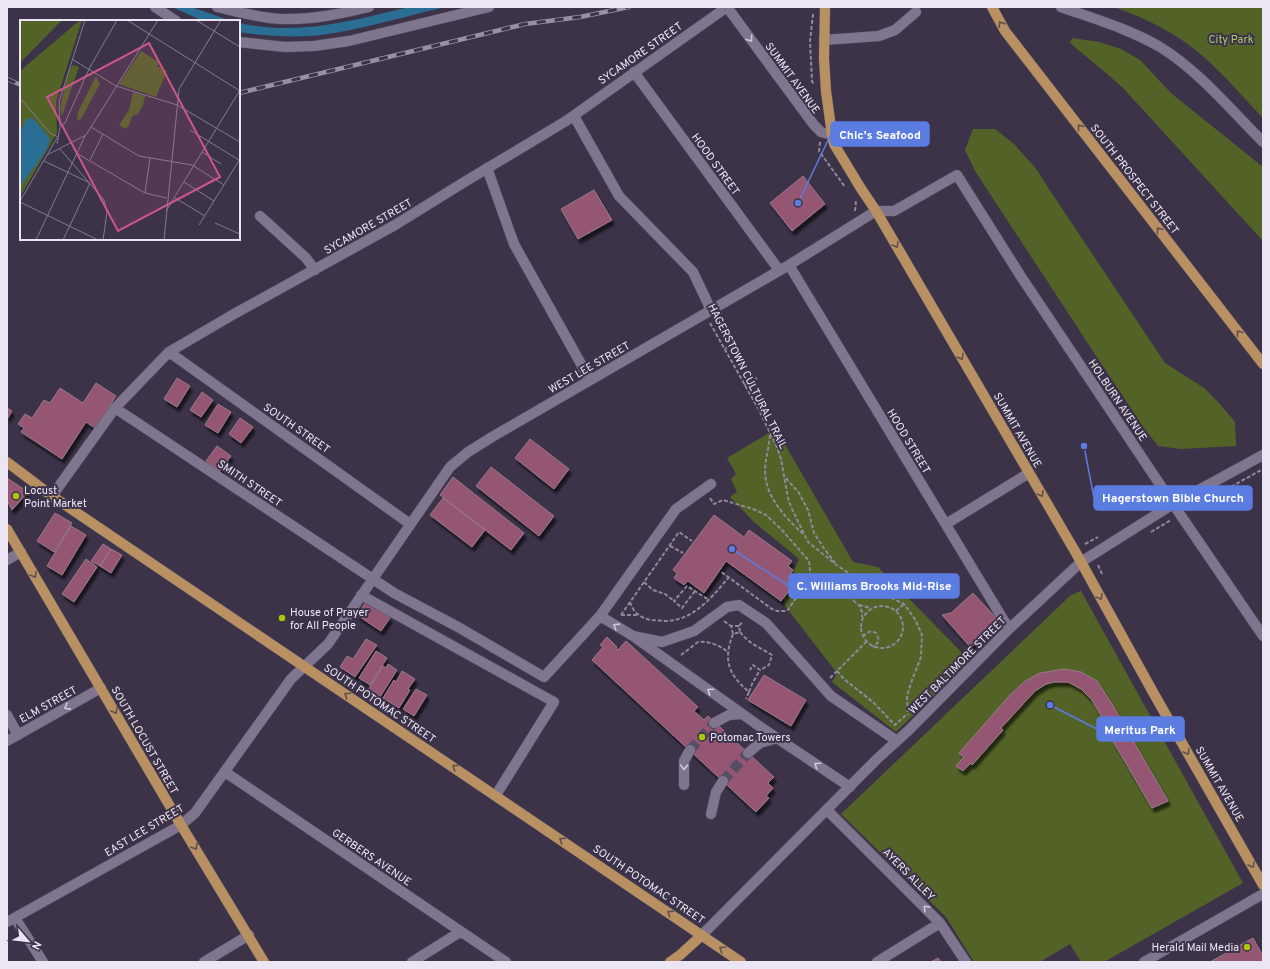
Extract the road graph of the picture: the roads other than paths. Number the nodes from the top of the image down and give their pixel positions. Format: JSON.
{"nodes":[{"id":1,"x":155,"y":7,"type":"edge"},
{"id":2,"x":217,"y":7,"type":"edge"},
{"id":3,"x":369,"y":7,"type":"edge"},
{"id":4,"x":489,"y":7,"type":"edge"},
{"id":5,"x":727,"y":7,"type":"edge"},
{"id":6,"x":825,"y":7,"type":"edge"},
{"id":7,"x":992,"y":7,"type":"edge"},
{"id":8,"x":1061,"y":7,"type":"edge"},
{"id":9,"x":349,"y":9,"type":"edge"},
{"id":10,"x":916,"y":12,"type":"dead end"},
{"id":11,"x":174,"y":20,"type":"edge"},
{"id":12,"x":824,"y":40,"type":"junction"},
{"id":13,"x":240,"y":42,"type":"edge"},
{"id":14,"x":634,"y":72,"type":"junction"},
{"id":15,"x":574,"y":116,"type":"junction"},
{"id":16,"x":832,"y":135,"type":"junction"},
{"id":17,"x":1263,"y":142,"type":"edge"},
{"id":18,"x":487,"y":168,"type":"junction"},
{"id":19,"x":957,"y":175,"type":"joint"},
{"id":20,"x":876,"y":211,"type":"junction"},
{"id":21,"x":260,"y":216,"type":"dead end"},
{"id":22,"x":789,"y":265,"type":"junction"},
{"id":23,"x":315,"y":270,"type":"junction"},
{"id":24,"x":780,"y":270,"type":"junction"},
{"id":25,"x":708,"y":312,"type":"junction"},
{"id":26,"x":169,"y":352,"type":"junction"},
{"id":27,"x":1263,"y":364,"type":"edge"},
{"id":28,"x":590,"y":380,"type":"junction"},
{"id":29,"x":115,"y":408,"type":"junction"},
{"id":30,"x":1263,"y":455,"type":"edge"},
{"id":31,"x":7,"y":462,"type":"edge"},
{"id":32,"x":1029,"y":474,"type":"junction"},
{"id":33,"x":707,"y":486,"type":"road end"},
{"id":34,"x":52,"y":496,"type":"junction"},
{"id":35,"x":1173,"y":504,"type":"junction"},
{"id":36,"x":410,"y":524,"type":"junction"},
{"id":37,"x":946,"y":524,"type":"junction"},
{"id":38,"x":7,"y":530,"type":"edge"},
{"id":39,"x":20,"y":552,"type":"junction"},
{"id":40,"x":7,"y":560,"type":"edge"},
{"id":41,"x":1081,"y":562,"type":"junction"},
{"id":42,"x":372,"y":578,"type":"junction"},
{"id":43,"x":361,"y":595,"type":"junction"},
{"id":44,"x":600,"y":616,"type":"junction"},
{"id":45,"x":1009,"y":629,"type":"junction"},
{"id":46,"x":633,"y":636,"type":"junction"},
{"id":47,"x":1263,"y":636,"type":"edge"},
{"id":48,"x":304,"y":666,"type":"junction"},
{"id":49,"x":101,"y":688,"type":"junction"},
{"id":50,"x":742,"y":714,"type":"junction"},
{"id":51,"x":7,"y":715,"type":"edge"},
{"id":52,"x":714,"y":723,"type":"tunnel mouth"},
{"id":53,"x":18,"y":735,"type":"junction"},
{"id":54,"x":777,"y":738,"type":"junction"},
{"id":55,"x":7,"y":741,"type":"edge"},
{"id":56,"x":897,"y":741,"type":"junction"},
{"id":57,"x":690,"y":750,"type":"tunnel mouth"},
{"id":58,"x":748,"y":753,"type":"tunnel mouth"},
{"id":59,"x":225,"y":772,"type":"junction"},
{"id":60,"x":723,"y":781,"type":"tunnel mouth"},
{"id":61,"x":684,"y":785,"type":"dead end"},
{"id":62,"x":850,"y":787,"type":"junction"},
{"id":63,"x":496,"y":795,"type":"junction"},
{"id":64,"x":827,"y":810,"type":"junction"},
{"id":65,"x":712,"y":814,"type":"dead end"},
{"id":66,"x":181,"y":825,"type":"junction"},
{"id":67,"x":1263,"y":885,"type":"edge"},
{"id":68,"x":1263,"y":894,"type":"edge"},
{"id":69,"x":11,"y":920,"type":"edge"},
{"id":70,"x":940,"y":923,"type":"junction"},
{"id":71,"x":460,"y":932,"type":"junction"},
{"id":72,"x":249,"y":935,"type":"junction"},
{"id":73,"x":702,"y":935,"type":"junction"},
{"id":74,"x":43,"y":962,"type":"edge"},
{"id":75,"x":204,"y":962,"type":"edge"},
{"id":76,"x":264,"y":962,"type":"edge"},
{"id":77,"x":412,"y":962,"type":"edge"},
{"id":78,"x":506,"y":962,"type":"edge"},
{"id":79,"x":670,"y":962,"type":"edge"},
{"id":80,"x":741,"y":962,"type":"edge"},
{"id":81,"x":877,"y":962,"type":"edge"},
{"id":82,"x":966,"y":962,"type":"edge"},
{"id":83,"x":1144,"y":962,"type":"edge"}],
"edges":[{"from":1,"to":11,"type":"street"},
{"from":2,"to":9,"type":"street"},
{"from":3,"to":9,"type":"street"},
{"from":4,"to":13,"type":"street"},
{"from":5,"to":14,"type":"street","name":"SYCAMORE STREET"},
{"from":5,"to":16,"type":"street","name":"SUMMIT AVENUE","one_way":true},
{"from":6,"to":12,"type":"main road","name":"SUMMIT AVENUE"},
{"from":27,"to":7,"type":"main road","name":"SOUTH PROSPECT STREET","one_way":true},
{"from":8,"to":17,"type":"street"},
{"from":10,"to":12,"type":"street"},
{"from":12,"to":16,"type":"main road","name":"SUMMIT AVENUE"},
{"from":14,"to":15,"type":"street","name":"SYCAMORE STREET"},
{"from":14,"to":24,"type":"street","name":"HOOD STREET"},
{"from":15,"to":18,"type":"street","name":"SYCAMORE STREET"},
{"from":15,"to":25,"type":"street"},
{"from":16,"to":20,"type":"main road","name":"SUMMIT AVENUE"},
{"from":18,"to":23,"type":"street","name":"SYCAMORE STREET"},
{"from":18,"to":28,"type":"street"},
{"from":19,"to":20,"type":"street","name":"WEST LEE STREET"},
{"from":19,"to":35,"type":"street","name":"HOLBURN AVENUE"},
{"from":20,"to":22,"type":"street","name":"WEST LEE STREET"},
{"from":20,"to":32,"type":"main road","name":"SUMMIT AVENUE","one_way":true},
{"from":21,"to":23,"type":"street"},
{"from":22,"to":24,"type":"street","name":"WEST LEE STREET"},
{"from":22,"to":37,"type":"street","name":"HOOD STREET"},
{"from":23,"to":26,"type":"street","name":"SYCAMORE STREET"},
{"from":24,"to":25,"type":"street","name":"WEST LEE STREET"},
{"from":25,"to":28,"type":"street","name":"WEST LEE STREET"},
{"from":26,"to":29,"type":"street","name":"SYCAMORE STREET"},
{"from":26,"to":36,"type":"street","name":"SOUTH STREET"},
{"from":28,"to":36,"type":"street","name":"WEST LEE STREET"},
{"from":29,"to":34,"type":"street","name":"SYCAMORE STREET"},
{"from":29,"to":42,"type":"street","name":"SMITH STREET"},
{"from":30,"to":35,"type":"street","name":"WEST BALTIMORE STREET"},
{"from":31,"to":34,"type":"main road","name":"SOUTH POTOMAC STREET"},
{"from":32,"to":37,"type":"street"},
{"from":32,"to":41,"type":"main road","name":"SUMMIT AVENUE","one_way":true},
{"from":33,"to":44,"type":"street"},
{"from":34,"to":48,"type":"main road","name":"SOUTH POTOMAC STREET"},
{"from":35,"to":41,"type":"street","name":"WEST BALTIMORE STREET"},
{"from":35,"to":47,"type":"street","name":"HOLBURN AVENUE"},
{"from":36,"to":42,"type":"street","name":"WEST LEE STREET"},
{"from":37,"to":45,"type":"street","name":"HOOD STREET"},
{"from":38,"to":39,"type":"main road","name":"SOUTH LOCUST STREET"},
{"from":39,"to":40,"type":"street"},
{"from":39,"to":49,"type":"main road","name":"SOUTH LOCUST STREET","one_way":true},
{"from":41,"to":45,"type":"street","name":"WEST BALTIMORE STREET"},
{"from":41,"to":67,"type":"main road","name":"SUMMIT AVENUE","one_way":true},
{"from":42,"to":43,"type":"street","name":"WEST LEE STREET"},
{"from":42,"to":44,"type":"street","name":"SMITH STREET"},
{"from":43,"to":48,"type":"street","name":"WEST LEE STREET"},
{"from":43,"to":63,"type":"street"},
{"from":46,"to":44,"type":"street","one_way":true},
{"from":45,"to":56,"type":"street","name":"WEST BALTIMORE STREET"},
{"from":50,"to":46,"type":"street","one_way":true},
{"from":46,"to":56,"type":"street"},
{"from":48,"to":59,"type":"street","name":"EAST LEE STREET"},
{"from":63,"to":48,"type":"main road","name":"SOUTH POTOMAC STREET","one_way":true},
{"from":49,"to":53,"type":"street","name":"ELM STREET","one_way":true},
{"from":49,"to":66,"type":"main road","name":"SOUTH LOCUST STREET","one_way":true},
{"from":50,"to":52,"type":"street"},
{"from":50,"to":54,"type":"street"},
{"from":51,"to":53,"type":"street"},
{"from":53,"to":55,"type":"street","name":"ELM STREET"},
{"from":54,"to":58,"type":"street"},
{"from":62,"to":54,"type":"street","one_way":true},
{"from":56,"to":62,"type":"street","name":"WEST BALTIMORE STREET"},
{"from":57,"to":61,"type":"street","one_way":true},
{"from":59,"to":66,"type":"street","name":"EAST LEE STREET"},
{"from":59,"to":71,"type":"street","name":"GERBERS AVENUE"},
{"from":60,"to":65,"type":"street"},
{"from":62,"to":64,"type":"street","name":"WEST BALTIMORE STREET"},
{"from":73,"to":63,"type":"main road","name":"SOUTH POTOMAC STREET","one_way":true},
{"from":70,"to":64,"type":"street","name":"AYERS ALLEY","one_way":true},
{"from":64,"to":73,"type":"street","name":"WEST BALTIMORE STREET"},
{"from":66,"to":69,"type":"street","name":"EAST LEE STREET"},
{"from":66,"to":72,"type":"main road","name":"SOUTH LOCUST STREET","one_way":true},
{"from":68,"to":83,"type":"street"},
{"from":69,"to":74,"type":"street"},
{"from":70,"to":81,"type":"street"},
{"from":70,"to":82,"type":"street","name":"AYERS ALLEY"},
{"from":71,"to":77,"type":"street"},
{"from":71,"to":78,"type":"street","name":"GERBERS AVENUE"},
{"from":72,"to":75,"type":"street"},
{"from":72,"to":76,"type":"main road","name":"SOUTH LOCUST STREET"},
{"from":73,"to":79,"type":"main road"},
{"from":80,"to":73,"type":"main road","name":"SOUTH POTOMAC STREET","one_way":true}]}
